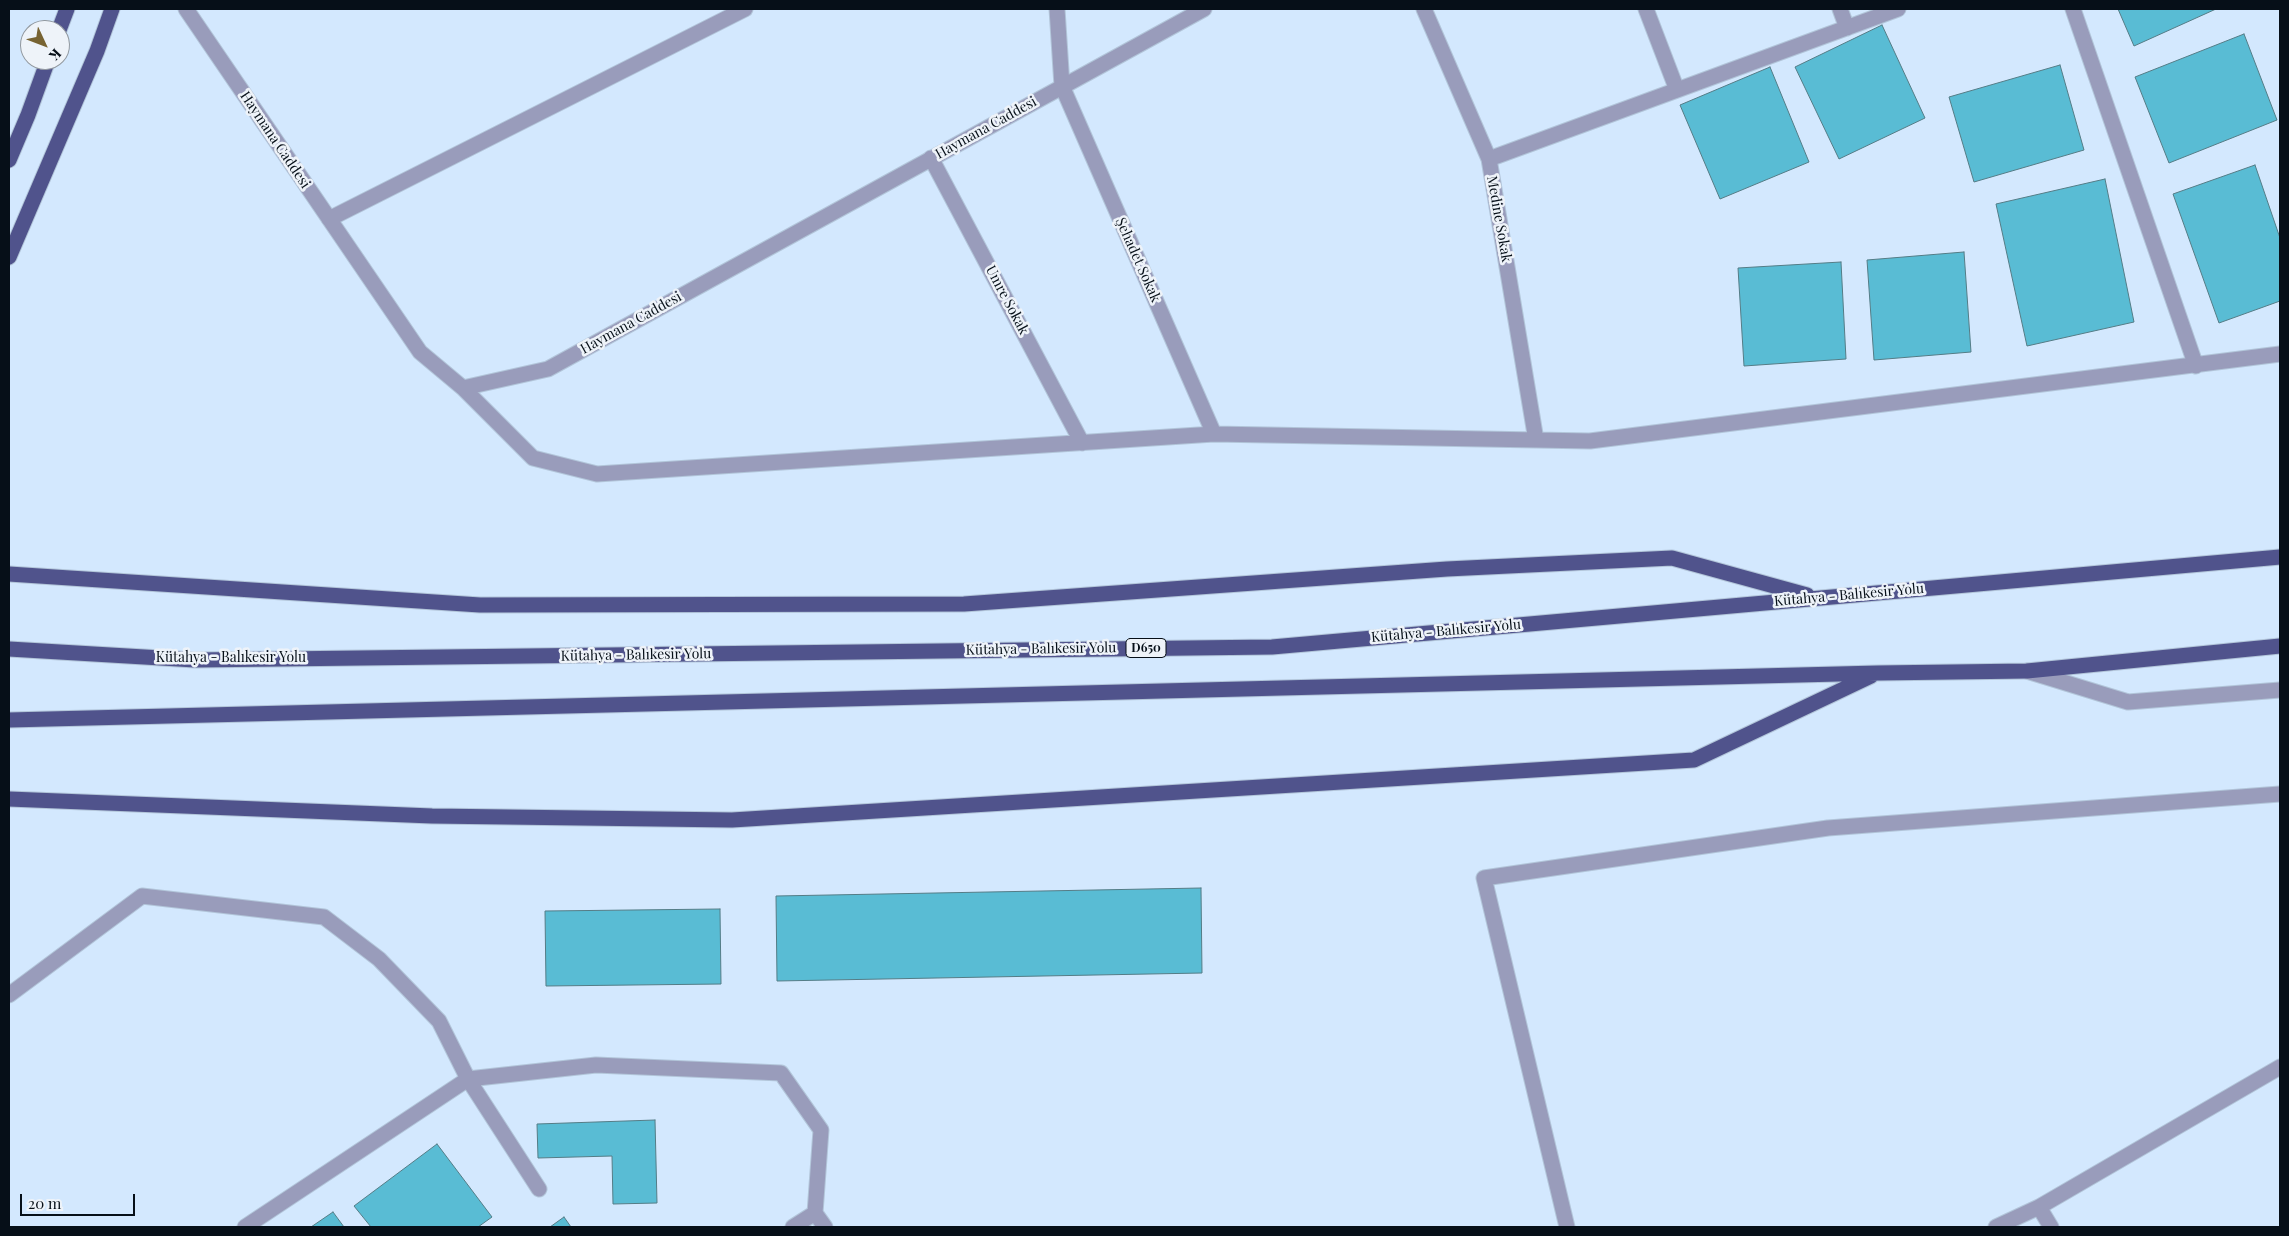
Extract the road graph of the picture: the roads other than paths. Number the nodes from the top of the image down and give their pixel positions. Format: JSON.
{"nodes":[{"id":1,"x":112,"y":9,"type":"edge"},
{"id":2,"x":186,"y":9,"type":"edge"},
{"id":3,"x":745,"y":9,"type":"edge"},
{"id":4,"x":1057,"y":9,"type":"edge"},
{"id":5,"x":1204,"y":9,"type":"edge"},
{"id":6,"x":1424,"y":9,"type":"edge"},
{"id":7,"x":1646,"y":9,"type":"edge"},
{"id":8,"x":1840,"y":9,"type":"edge"},
{"id":9,"x":1898,"y":9,"type":"edge"},
{"id":10,"x":2073,"y":9,"type":"edge"},
{"id":11,"x":1847,"y":28,"type":"junction"},
{"id":12,"x":44,"y":70,"type":"edge"},
{"id":13,"x":1062,"y":86,"type":"junction"},
{"id":14,"x":1677,"y":90,"type":"junction"},
{"id":15,"x":931,"y":158,"type":"junction"},
{"id":16,"x":1489,"y":159,"type":"junction"},
{"id":17,"x":9,"y":160,"type":"edge"},
{"id":18,"x":329,"y":219,"type":"junction"},
{"id":19,"x":9,"y":257,"type":"edge"},
{"id":20,"x":2280,"y":354,"type":"edge"},
{"id":21,"x":2196,"y":366,"type":"junction"},
{"id":22,"x":463,"y":388,"type":"junction"},
{"id":23,"x":1214,"y":434,"type":"junction"},
{"id":24,"x":1536,"y":440,"type":"junction"},
{"id":25,"x":1082,"y":442,"type":"junction"},
{"id":26,"x":2280,"y":557,"type":"edge"},
{"id":27,"x":9,"y":574,"type":"edge"},
{"id":28,"x":1818,"y":598,"type":"junction"},
{"id":29,"x":2280,"y":646,"type":"edge"},
{"id":30,"x":9,"y":649,"type":"edge"},
{"id":31,"x":2027,"y":671,"type":"junction"},
{"id":32,"x":1878,"y":673,"type":"junction"},
{"id":33,"x":2280,"y":690,"type":"edge"},
{"id":34,"x":9,"y":720,"type":"edge"},
{"id":35,"x":2280,"y":794,"type":"edge"},
{"id":36,"x":9,"y":799,"type":"edge"},
{"id":37,"x":9,"y":995,"type":"edge"},
{"id":38,"x":2280,"y":1067,"type":"edge"},
{"id":39,"x":468,"y":1079,"type":"junction"},
{"id":40,"x":539,"y":1189,"type":"dead end"},
{"id":41,"x":2039,"y":1206,"type":"junction"},
{"id":42,"x":815,"y":1213,"type":"junction"},
{"id":43,"x":245,"y":1227,"type":"edge"},
{"id":44,"x":793,"y":1227,"type":"edge"},
{"id":45,"x":825,"y":1227,"type":"edge"},
{"id":46,"x":1567,"y":1227,"type":"edge"},
{"id":47,"x":1996,"y":1227,"type":"edge"},
{"id":48,"x":2051,"y":1227,"type":"edge"}],
"edges":[{"from":1,"to":19,"type":"highway"},
{"from":2,"to":18,"type":"street","name":"Haymana Caddesi"},
{"from":3,"to":18,"type":"street"},
{"from":4,"to":13,"type":"street","name":"Şehadet Sokak"},
{"from":5,"to":13,"type":"street","name":"Haymana Caddesi"},
{"from":6,"to":16,"type":"street","name":"Medine Sokak"},
{"from":7,"to":14,"type":"street"},
{"from":8,"to":11,"type":"street"},
{"from":9,"to":11,"type":"street"},
{"from":10,"to":21,"type":"street"},
{"from":11,"to":14,"type":"street"},
{"from":12,"to":17,"type":"highway"},
{"from":13,"to":15,"type":"street","name":"Haymana Caddesi"},
{"from":13,"to":23,"type":"street","name":"Şehadet Sokak"},
{"from":14,"to":16,"type":"street"},
{"from":15,"to":22,"type":"street","name":"Haymana Caddesi"},
{"from":15,"to":25,"type":"street","name":"Umre Sokak"},
{"from":16,"to":24,"type":"street","name":"Medine Sokak"},
{"from":18,"to":22,"type":"street","name":"Haymana Caddesi"},
{"from":20,"to":21,"type":"street"},
{"from":21,"to":24,"type":"street"},
{"from":22,"to":25,"type":"street"},
{"from":23,"to":24,"type":"street"},
{"from":23,"to":25,"type":"street"},
{"from":26,"to":28,"type":"highway","name":"Kütahya - Balıkesir Yolu","number":"D650"},
{"from":27,"to":28,"type":"highway"},
{"from":28,"to":30,"type":"highway","name":"Kütahya - Balıkesir Yolu","number":"D650"},
{"from":29,"to":31,"type":"highway"},
{"from":31,"to":32,"type":"highway"},
{"from":31,"to":33,"type":"street"},
{"from":32,"to":34,"type":"highway"},
{"from":32,"to":36,"type":"highway"},
{"from":35,"to":46,"type":"street"},
{"from":37,"to":39,"type":"street"},
{"from":38,"to":41,"type":"street"},
{"from":39,"to":40,"type":"street"},
{"from":39,"to":42,"type":"street"},
{"from":39,"to":43,"type":"street"},
{"from":41,"to":47,"type":"street"},
{"from":41,"to":48,"type":"street"},
{"from":42,"to":44,"type":"street"},
{"from":42,"to":45,"type":"street"}]}
